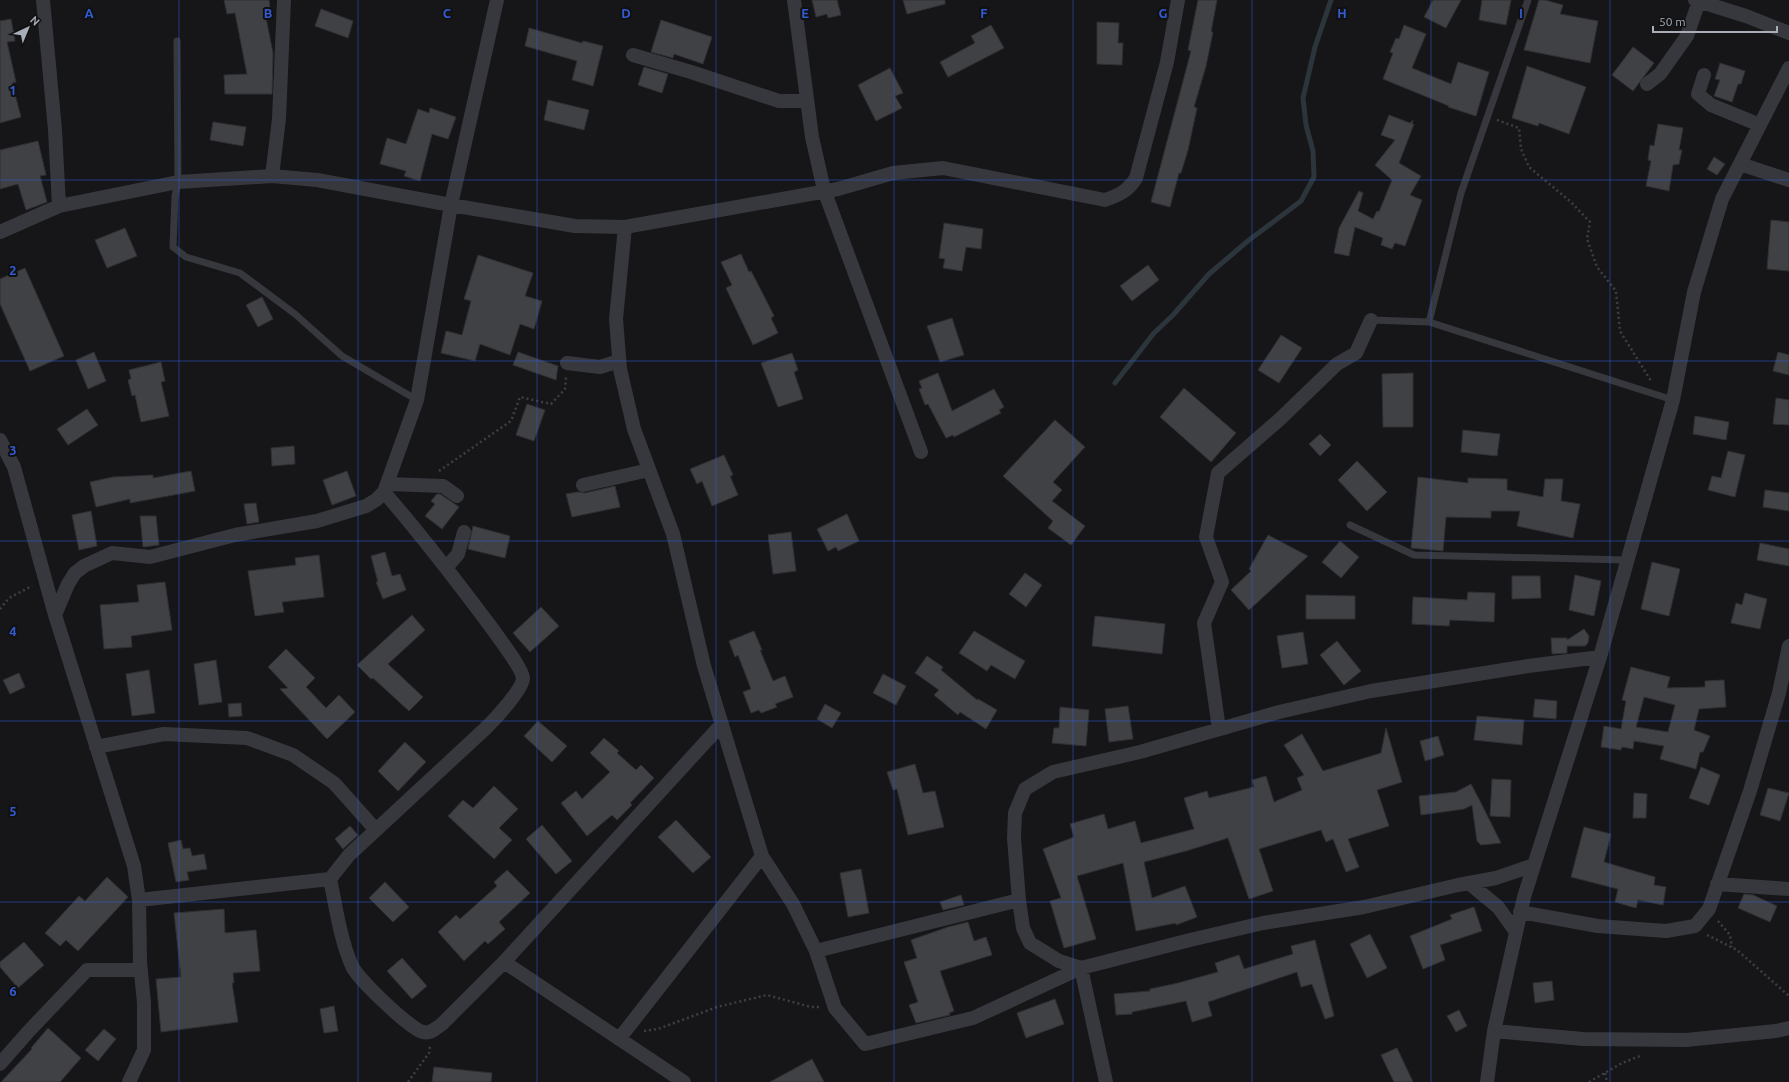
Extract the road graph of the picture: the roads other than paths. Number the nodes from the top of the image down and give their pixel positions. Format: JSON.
{"nodes":[{"id":1,"x":44,"y":0,"type":"edge"},
{"id":2,"x":284,"y":0,"type":"edge"},
{"id":3,"x":497,"y":0,"type":"edge"},
{"id":4,"x":794,"y":0,"type":"edge"},
{"id":5,"x":1178,"y":0,"type":"edge"},
{"id":6,"x":1528,"y":0,"type":"edge"},
{"id":7,"x":1697,"y":1,"type":"edge"},
{"id":8,"x":1789,"y":33,"type":"edge"},
{"id":9,"x":177,"y":41,"type":"dead end"},
{"id":10,"x":632,"y":55,"type":"dead end"},
{"id":11,"x":1789,"y":68,"type":"edge"},
{"id":12,"x":1704,"y":75,"type":"dead end"},
{"id":13,"x":1647,"y":84,"type":"dead end"},
{"id":14,"x":807,"y":101,"type":"junction"},
{"id":15,"x":1760,"y":124,"type":"junction"},
{"id":16,"x":1740,"y":164,"type":"junction"},
{"id":17,"x":272,"y":176,"type":"junction"},
{"id":18,"x":1789,"y":180,"type":"edge"},
{"id":19,"x":178,"y":182,"type":"junction"},
{"id":20,"x":824,"y":190,"type":"junction"},
{"id":21,"x":450,"y":205,"type":"junction"},
{"id":22,"x":59,"y":206,"type":"junction"},
{"id":23,"x":625,"y":227,"type":"junction"},
{"id":24,"x":0,"y":232,"type":"edge"},
{"id":25,"x":1371,"y":320,"type":"joint"},
{"id":26,"x":1429,"y":322,"type":"junction"},
{"id":27,"x":619,"y":362,"type":"junction"},
{"id":28,"x":567,"y":363,"type":"road end"},
{"id":29,"x":417,"y":400,"type":"junction"},
{"id":30,"x":1673,"y":400,"type":"junction"},
{"id":31,"x":0,"y":440,"type":"edge"},
{"id":32,"x":921,"y":452,"type":"dead end"},
{"id":33,"x":649,"y":470,"type":"junction"},
{"id":34,"x":583,"y":486,"type":"dead end"},
{"id":35,"x":386,"y":488,"type":"junction"},
{"id":36,"x":457,"y":496,"type":"dead end"},
{"id":37,"x":1350,"y":525,"type":"dead end"},
{"id":38,"x":464,"y":532,"type":"dead end"},
{"id":39,"x":1626,"y":560,"type":"junction"},
{"id":40,"x":446,"y":568,"type":"junction"},
{"id":41,"x":55,"y":615,"type":"junction"},
{"id":42,"x":1789,"y":646,"type":"edge"},
{"id":43,"x":1600,"y":657,"type":"junction"},
{"id":44,"x":722,"y":724,"type":"junction"},
{"id":45,"x":1219,"y":729,"type":"junction"},
{"id":46,"x":96,"y":747,"type":"junction"},
{"id":47,"x":376,"y":830,"type":"junction"},
{"id":48,"x":762,"y":856,"type":"junction"},
{"id":49,"x":1534,"y":865,"type":"junction"},
{"id":50,"x":330,"y":879,"type":"junction"},
{"id":51,"x":1469,"y":883,"type":"junction"},
{"id":52,"x":1717,"y":884,"type":"junction"},
{"id":53,"x":1789,"y":889,"type":"edge"},
{"id":54,"x":139,"y":900,"type":"junction"},
{"id":55,"x":1018,"y":900,"type":"junction"},
{"id":56,"x":1520,"y":912,"type":"junction"},
{"id":57,"x":1516,"y":932,"type":"junction"},
{"id":58,"x":816,"y":951,"type":"junction"},
{"id":59,"x":504,"y":962,"type":"junction"},
{"id":60,"x":1081,"y":968,"type":"junction"},
{"id":61,"x":141,"y":970,"type":"junction"},
{"id":62,"x":1789,"y":1028,"type":"edge"},
{"id":63,"x":1494,"y":1030,"type":"junction"},
{"id":64,"x":621,"y":1036,"type":"junction"},
{"id":65,"x":0,"y":1064,"type":"edge"},
{"id":66,"x":129,"y":1082,"type":"edge"},
{"id":67,"x":684,"y":1082,"type":"edge"},
{"id":68,"x":1106,"y":1082,"type":"edge"},
{"id":69,"x":1487,"y":1082,"type":"edge"}],
"edges":[{"from":1,"to":22,"type":"street"},
{"from":2,"to":17,"type":"street"},
{"from":3,"to":21,"type":"street"},
{"from":4,"to":14,"type":"street"},
{"from":5,"to":20,"type":"street"},
{"from":6,"to":26,"type":"lane"},
{"from":7,"to":8,"type":"street"},
{"from":7,"to":13,"type":"street"},
{"from":9,"to":19,"type":"lane"},
{"from":10,"to":14,"type":"street"},
{"from":11,"to":15,"type":"street"},
{"from":12,"to":15,"type":"street"},
{"from":14,"to":20,"type":"street"},
{"from":15,"to":16,"type":"street"},
{"from":16,"to":18,"type":"street"},
{"from":16,"to":30,"type":"street"},
{"from":17,"to":19,"type":"street"},
{"from":17,"to":21,"type":"street"},
{"from":19,"to":22,"type":"street"},
{"from":19,"to":29,"type":"lane"},
{"from":20,"to":23,"type":"street"},
{"from":20,"to":32,"type":"street"},
{"from":21,"to":23,"type":"street"},
{"from":21,"to":29,"type":"street"},
{"from":22,"to":24,"type":"street"},
{"from":23,"to":27,"type":"street"},
{"from":25,"to":26,"type":"lane"},
{"from":25,"to":45,"type":"street"},
{"from":26,"to":30,"type":"lane"},
{"from":27,"to":28,"type":"street"},
{"from":27,"to":33,"type":"street"},
{"from":29,"to":35,"type":"street"},
{"from":30,"to":39,"type":"street"},
{"from":31,"to":41,"type":"street"},
{"from":33,"to":34,"type":"street"},
{"from":33,"to":44,"type":"street"},
{"from":35,"to":36,"type":"street"},
{"from":35,"to":40,"type":"street"},
{"from":35,"to":41,"type":"street"},
{"from":37,"to":39,"type":"lane"},
{"from":38,"to":40,"type":"street"},
{"from":39,"to":43,"type":"street"},
{"from":40,"to":47,"type":"street"},
{"from":41,"to":46,"type":"street"},
{"from":42,"to":52,"type":"street"},
{"from":43,"to":45,"type":"street"},
{"from":43,"to":49,"type":"street"},
{"from":44,"to":48,"type":"street"},
{"from":44,"to":59,"type":"street"},
{"from":45,"to":55,"type":"street"},
{"from":46,"to":47,"type":"street"},
{"from":46,"to":54,"type":"street"},
{"from":47,"to":50,"type":"street"},
{"from":48,"to":58,"type":"street"},
{"from":48,"to":64,"type":"street"},
{"from":49,"to":51,"type":"street"},
{"from":49,"to":56,"type":"street"},
{"from":50,"to":54,"type":"street"},
{"from":50,"to":59,"type":"street"},
{"from":51,"to":57,"type":"street"},
{"from":51,"to":60,"type":"street"},
{"from":52,"to":53,"type":"street"},
{"from":52,"to":56,"type":"street"},
{"from":54,"to":61,"type":"street"},
{"from":55,"to":58,"type":"street"},
{"from":55,"to":60,"type":"street"},
{"from":56,"to":57,"type":"street"},
{"from":57,"to":63,"type":"street"},
{"from":58,"to":60,"type":"street"},
{"from":59,"to":64,"type":"street"},
{"from":60,"to":68,"type":"street"},
{"from":61,"to":65,"type":"street"},
{"from":61,"to":66,"type":"street"},
{"from":62,"to":63,"type":"street"},
{"from":63,"to":69,"type":"street"},
{"from":64,"to":67,"type":"street"}]}
